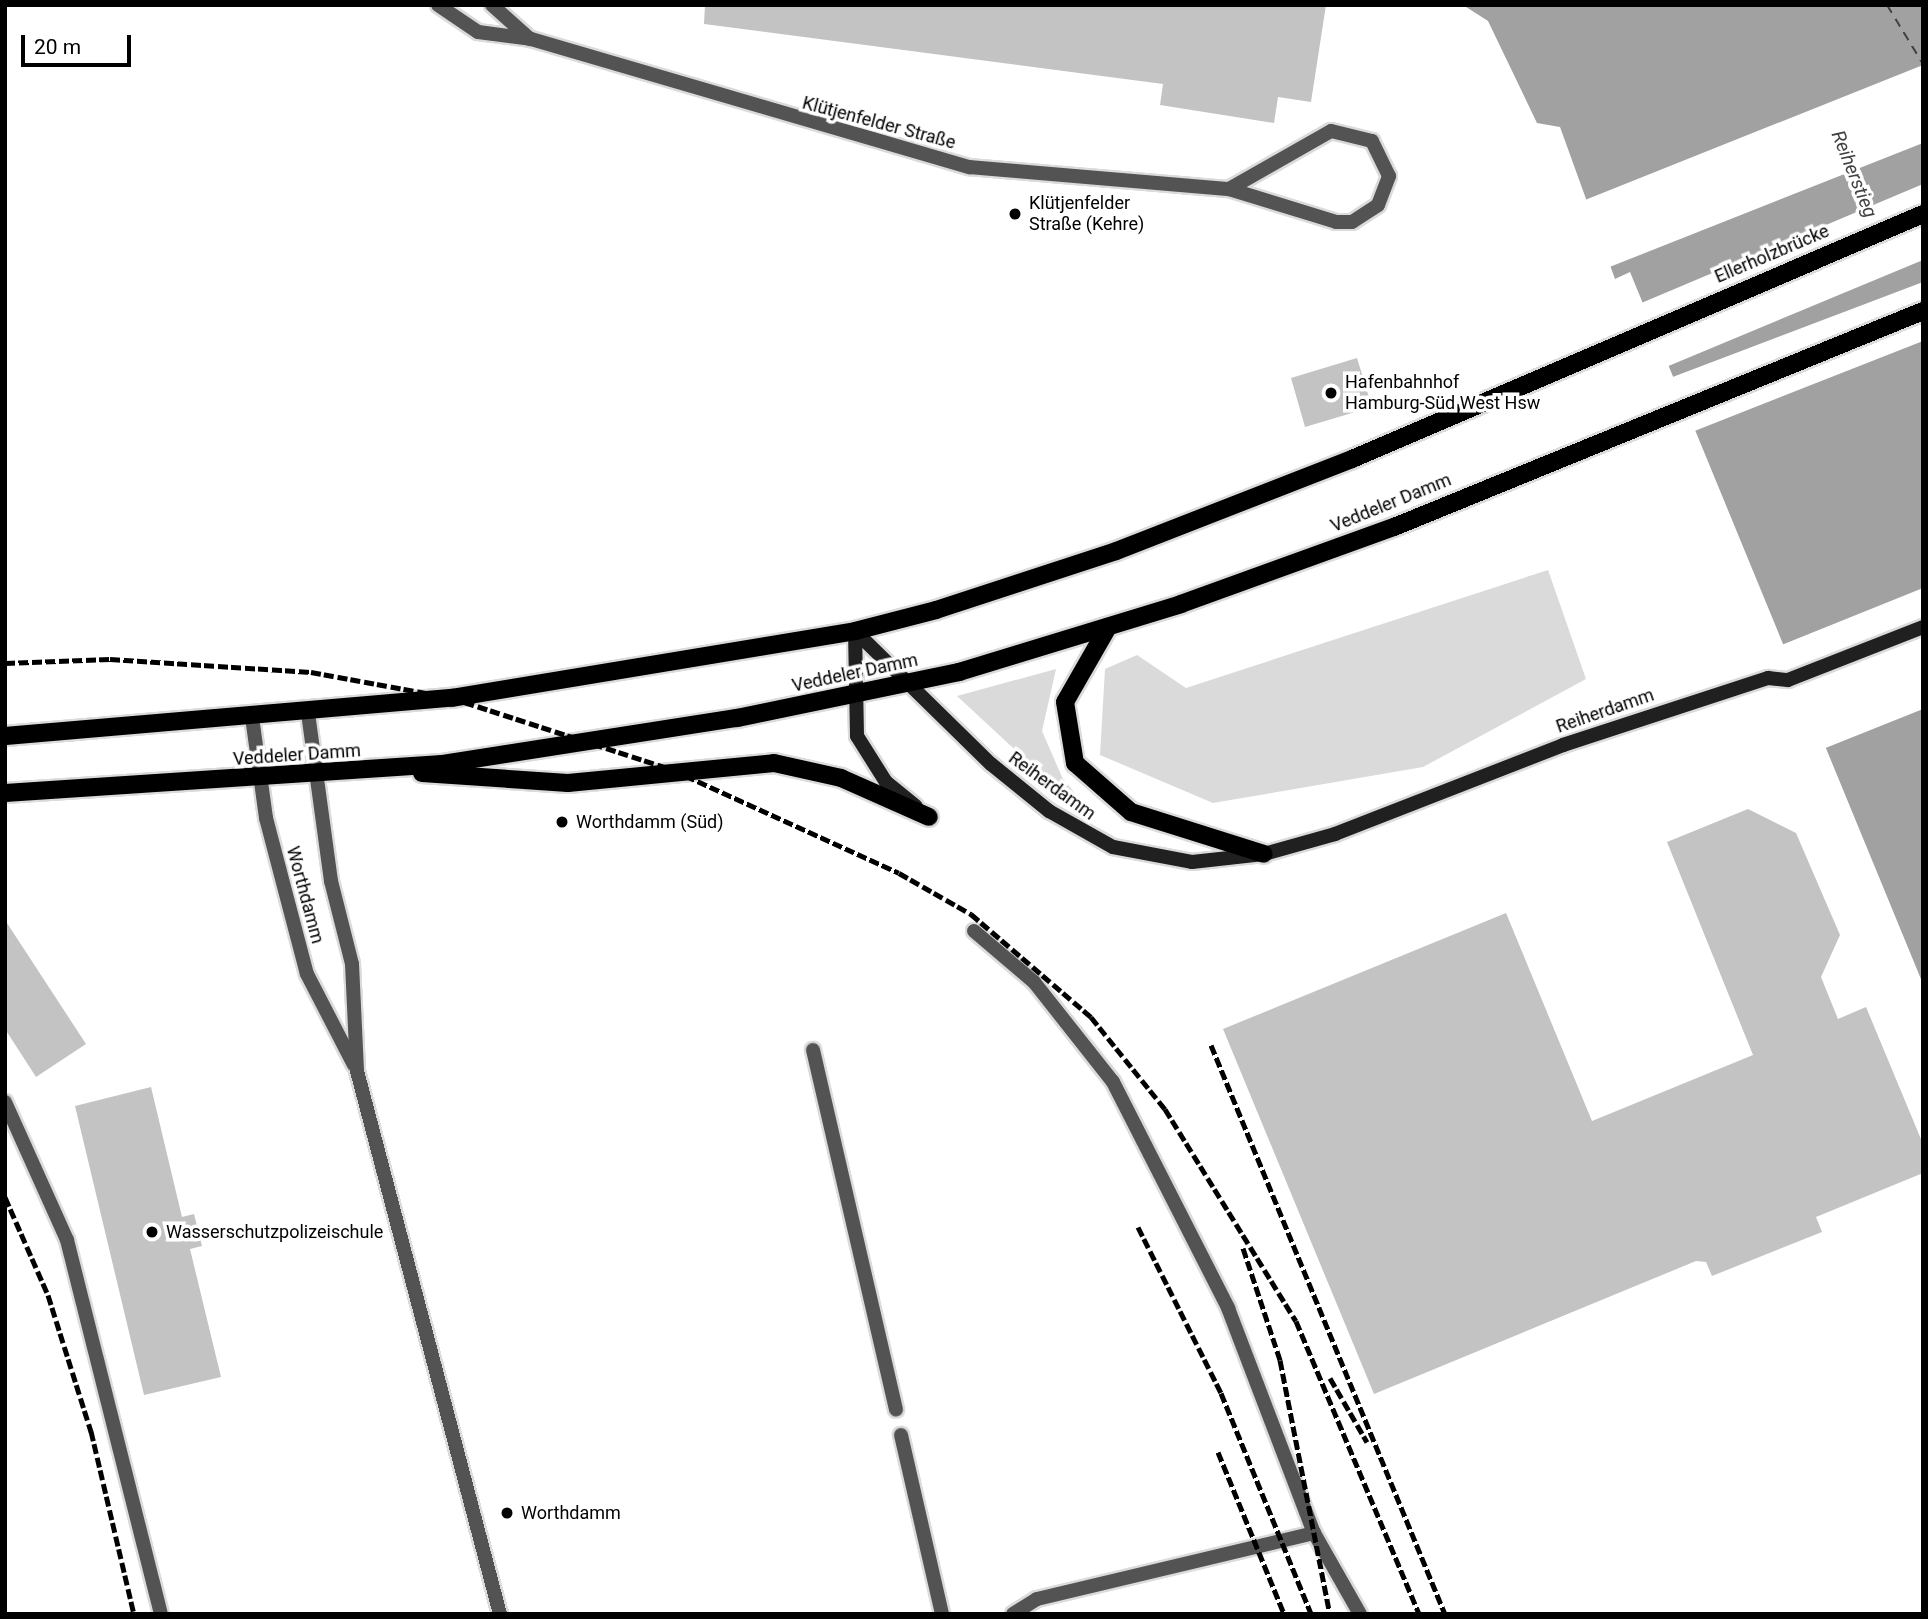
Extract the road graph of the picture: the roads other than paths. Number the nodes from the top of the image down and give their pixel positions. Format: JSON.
{"nodes":[{"id":1,"x":438,"y":5,"type":"edge"},
{"id":2,"x":492,"y":5,"type":"edge"},
{"id":3,"x":531,"y":39,"type":"junction"},
{"id":4,"x":1229,"y":189,"type":"junction"},
{"id":5,"x":1923,"y":214,"type":"edge"},
{"id":6,"x":1923,"y":311,"type":"edge"},
{"id":7,"x":1108,"y":627,"type":"junction"},
{"id":8,"x":1923,"y":627,"type":"edge"},
{"id":9,"x":855,"y":631,"type":"junction"},
{"id":10,"x":908,"y":683,"type":"junction"},
{"id":11,"x":855,"y":695,"type":"junction"},
{"id":12,"x":308,"y":713,"type":"junction"},
{"id":13,"x":252,"y":717,"type":"junction"},
{"id":14,"x":5,"y":736,"type":"edge"},
{"id":15,"x":395,"y":769,"type":"junction"},
{"id":16,"x":316,"y":775,"type":"junction"},
{"id":17,"x":259,"y":778,"type":"junction"},
{"id":18,"x":5,"y":793,"type":"edge"},
{"id":19,"x":929,"y":817,"type":"joint"},
{"id":20,"x":1264,"y":854,"type":"junction"},
{"id":21,"x":974,"y":930,"type":"dead end"},
{"id":22,"x":813,"y":1050,"type":"dead end"},
{"id":23,"x":357,"y":1071,"type":"junction"},
{"id":24,"x":5,"y":1102,"type":"edge"},
{"id":25,"x":896,"y":1410,"type":"dead end"},
{"id":26,"x":901,"y":1435,"type":"dead end"},
{"id":27,"x":1314,"y":1533,"type":"junction"},
{"id":28,"x":161,"y":1614,"type":"edge"},
{"id":29,"x":499,"y":1614,"type":"edge"},
{"id":30,"x":942,"y":1614,"type":"edge"},
{"id":31,"x":1013,"y":1614,"type":"edge"},
{"id":32,"x":1360,"y":1614,"type":"edge"}],
"edges":[{"from":1,"to":3,"type":"street","name":"Klütjenfelder Straße"},
{"from":2,"to":3,"type":"street","name":"Klütjenfelder Straße"},
{"from":3,"to":4,"type":"street","name":"Klütjenfelder Straße"},
{"from":4,"to":4,"type":"street","name":"Klütjenfelder Straße"},
{"from":5,"to":9,"type":"main road","name":"Ellerholzbrücke"},
{"from":6,"to":7,"type":"main road","name":"Veddeler Damm"},
{"from":7,"to":10,"type":"main road","name":"Veddeler Damm"},
{"from":7,"to":20,"type":"main road"},
{"from":8,"to":20,"type":"street","name":"Reiherdamm"},
{"from":9,"to":10,"type":"street","name":"Reiherdamm"},
{"from":9,"to":11,"type":"street"},
{"from":9,"to":12,"type":"main road"},
{"from":10,"to":11,"type":"main road","name":"Veddeler Damm"},
{"from":10,"to":20,"type":"street","name":"Reiherdamm"},
{"from":11,"to":15,"type":"main road","name":"Veddeler Damm"},
{"from":11,"to":19,"type":"street"},
{"from":12,"to":13,"type":"main road"},
{"from":12,"to":16,"type":"street","name":"Worthdamm"},
{"from":13,"to":14,"type":"main road"},
{"from":13,"to":17,"type":"street","name":"Worthdamm"},
{"from":15,"to":16,"type":"main road","name":"Veddeler Damm"},
{"from":15,"to":19,"type":"main road"},
{"from":16,"to":17,"type":"main road","name":"Veddeler Damm"},
{"from":16,"to":23,"type":"street","name":"Worthdamm"},
{"from":17,"to":18,"type":"main road","name":"Veddeler Damm"},
{"from":17,"to":23,"type":"street","name":"Worthdamm"},
{"from":21,"to":27,"type":"street"},
{"from":22,"to":25,"type":"street"},
{"from":23,"to":29,"type":"street","name":"Worthdamm"},
{"from":24,"to":28,"type":"street"},
{"from":26,"to":30,"type":"street"},
{"from":27,"to":31,"type":"street"},
{"from":27,"to":32,"type":"street"}]}
